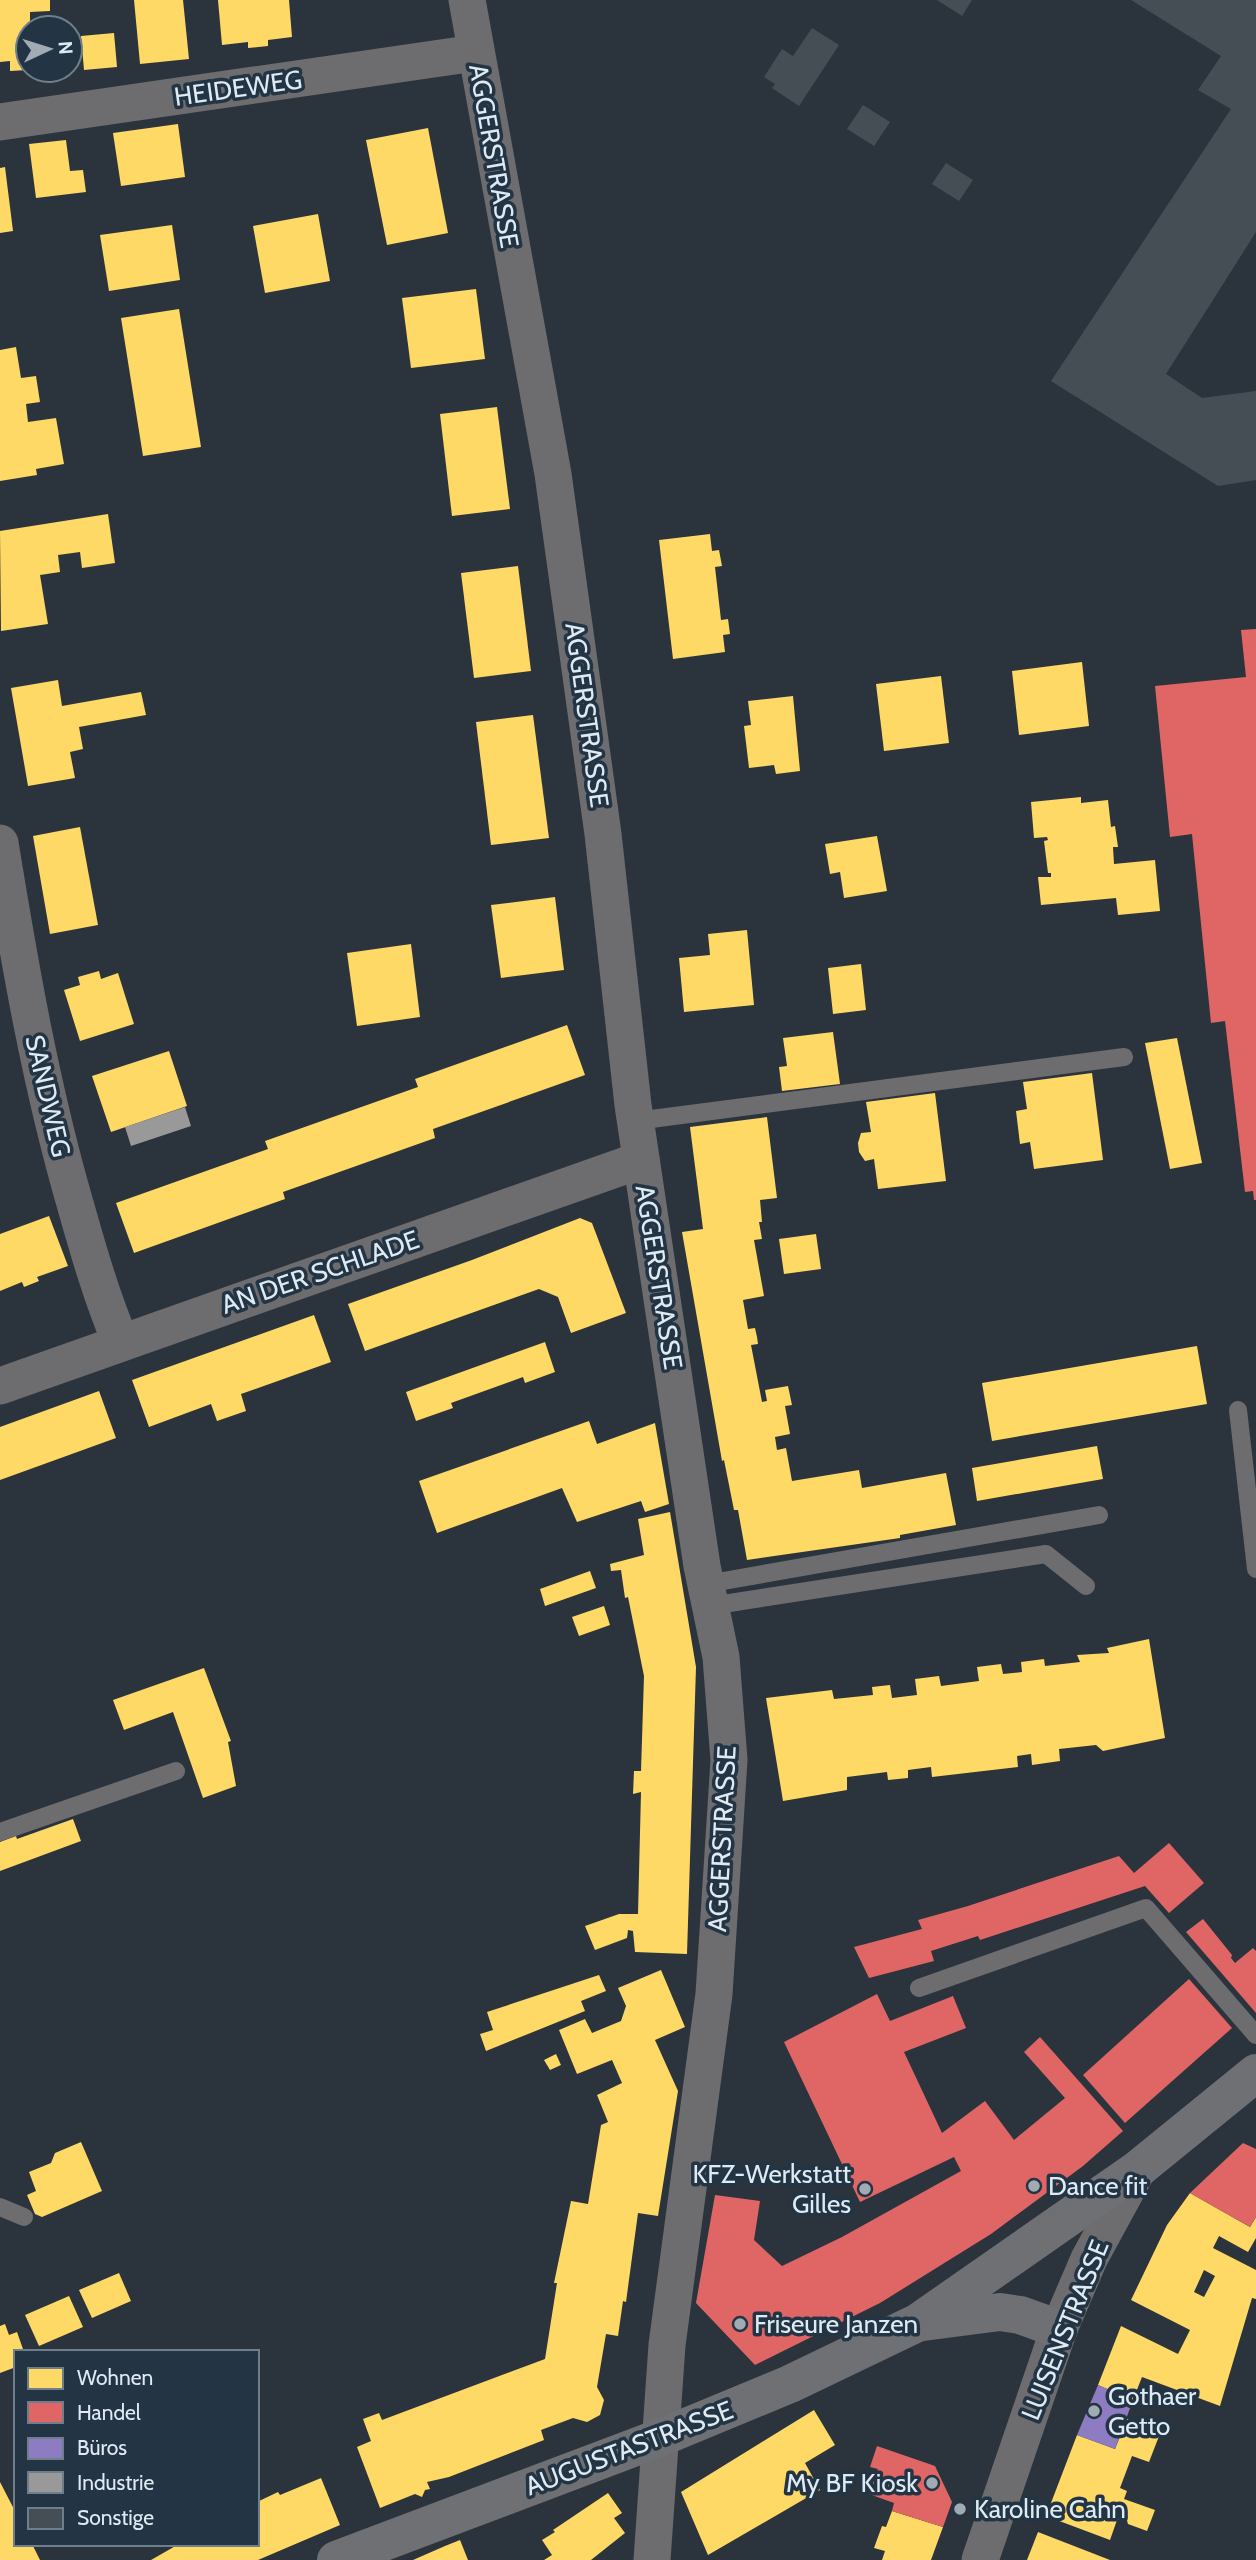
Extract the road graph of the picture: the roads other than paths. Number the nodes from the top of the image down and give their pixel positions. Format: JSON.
{"nodes":[{"id":1,"x":467,"y":0,"type":"edge"},
{"id":2,"x":475,"y":52,"type":"junction"},
{"id":3,"x":0,"y":122,"type":"edge"},
{"id":4,"x":0,"y":843,"type":"edge"},
{"id":5,"x":1124,"y":1057,"type":"dead end"},
{"id":6,"x":636,"y":1121,"type":"junction"},
{"id":7,"x":641,"y":1160,"type":"junction"},
{"id":8,"x":121,"y":1343,"type":"junction"},
{"id":9,"x":0,"y":1385,"type":"edge"},
{"id":10,"x":1238,"y":1410,"type":"dead end"},
{"id":11,"x":1099,"y":1515,"type":"dead end"},
{"id":12,"x":1256,"y":1569,"type":"edge"},
{"id":13,"x":1086,"y":1586,"type":"dead end"},
{"id":14,"x":708,"y":1595,"type":"junction"},
{"id":15,"x":176,"y":1770,"type":"dead end"},
{"id":16,"x":0,"y":1832,"type":"edge"},
{"id":17,"x":919,"y":1988,"type":"dead end"},
{"id":18,"x":1256,"y":2035,"type":"edge"},
{"id":19,"x":1254,"y":2079,"type":"edge"},
{"id":20,"x":1138,"y":2169,"type":"junction"},
{"id":21,"x":0,"y":2207,"type":"edge"},
{"id":22,"x":24,"y":2217,"type":"dead end"},
{"id":23,"x":917,"y":2323,"type":"junction"},
{"id":24,"x":1059,"y":2329,"type":"junction"},
{"id":25,"x":662,"y":2437,"type":"junction"},
{"id":26,"x":648,"y":2559,"type":"edge"},
{"id":27,"x":336,"y":2560,"type":"edge"},
{"id":28,"x":980,"y":2560,"type":"edge"}],
"edges":[{"from":1,"to":2,"type":"street","name":"AGGERSTRASSE"},
{"from":2,"to":3,"type":"street","name":"HEIDEWEG"},
{"from":2,"to":6,"type":"street","name":"AGGERSTRASSE"},
{"from":4,"to":8,"type":"street","name":"SANDWEG"},
{"from":5,"to":6,"type":"lane"},
{"from":6,"to":7,"type":"street","name":"AGGERSTRASSE"},
{"from":7,"to":8,"type":"street","name":"AN DER SCHLADE"},
{"from":7,"to":14,"type":"street","name":"AGGERSTRASSE"},
{"from":8,"to":9,"type":"street","name":"AN DER SCHLADE"},
{"from":10,"to":12,"type":"lane"},
{"from":11,"to":14,"type":"lane"},
{"from":13,"to":14,"type":"lane"},
{"from":14,"to":25,"type":"street","name":"AGGERSTRASSE"},
{"from":15,"to":16,"type":"lane"},
{"from":17,"to":18,"type":"lane"},
{"from":19,"to":20,"type":"main road","name":"LUISENSTRASSE"},
{"from":20,"to":23,"type":"main road","name":"AUGUSTASTRASSE"},
{"from":20,"to":24,"type":"street","name":"LUISENSTRASSE"},
{"from":21,"to":22,"type":"lane"},
{"from":23,"to":24,"type":"main road","name":"AUGUSTASTRASSE"},
{"from":23,"to":25,"type":"main road","name":"AUGUSTASTRASSE"},
{"from":24,"to":28,"type":"street","name":"LUISENSTRASSE"},
{"from":25,"to":26,"type":"street","name":"AGGERSTRASSE"},
{"from":25,"to":27,"type":"main road","name":"AUGUSTASTRASSE"}]}
